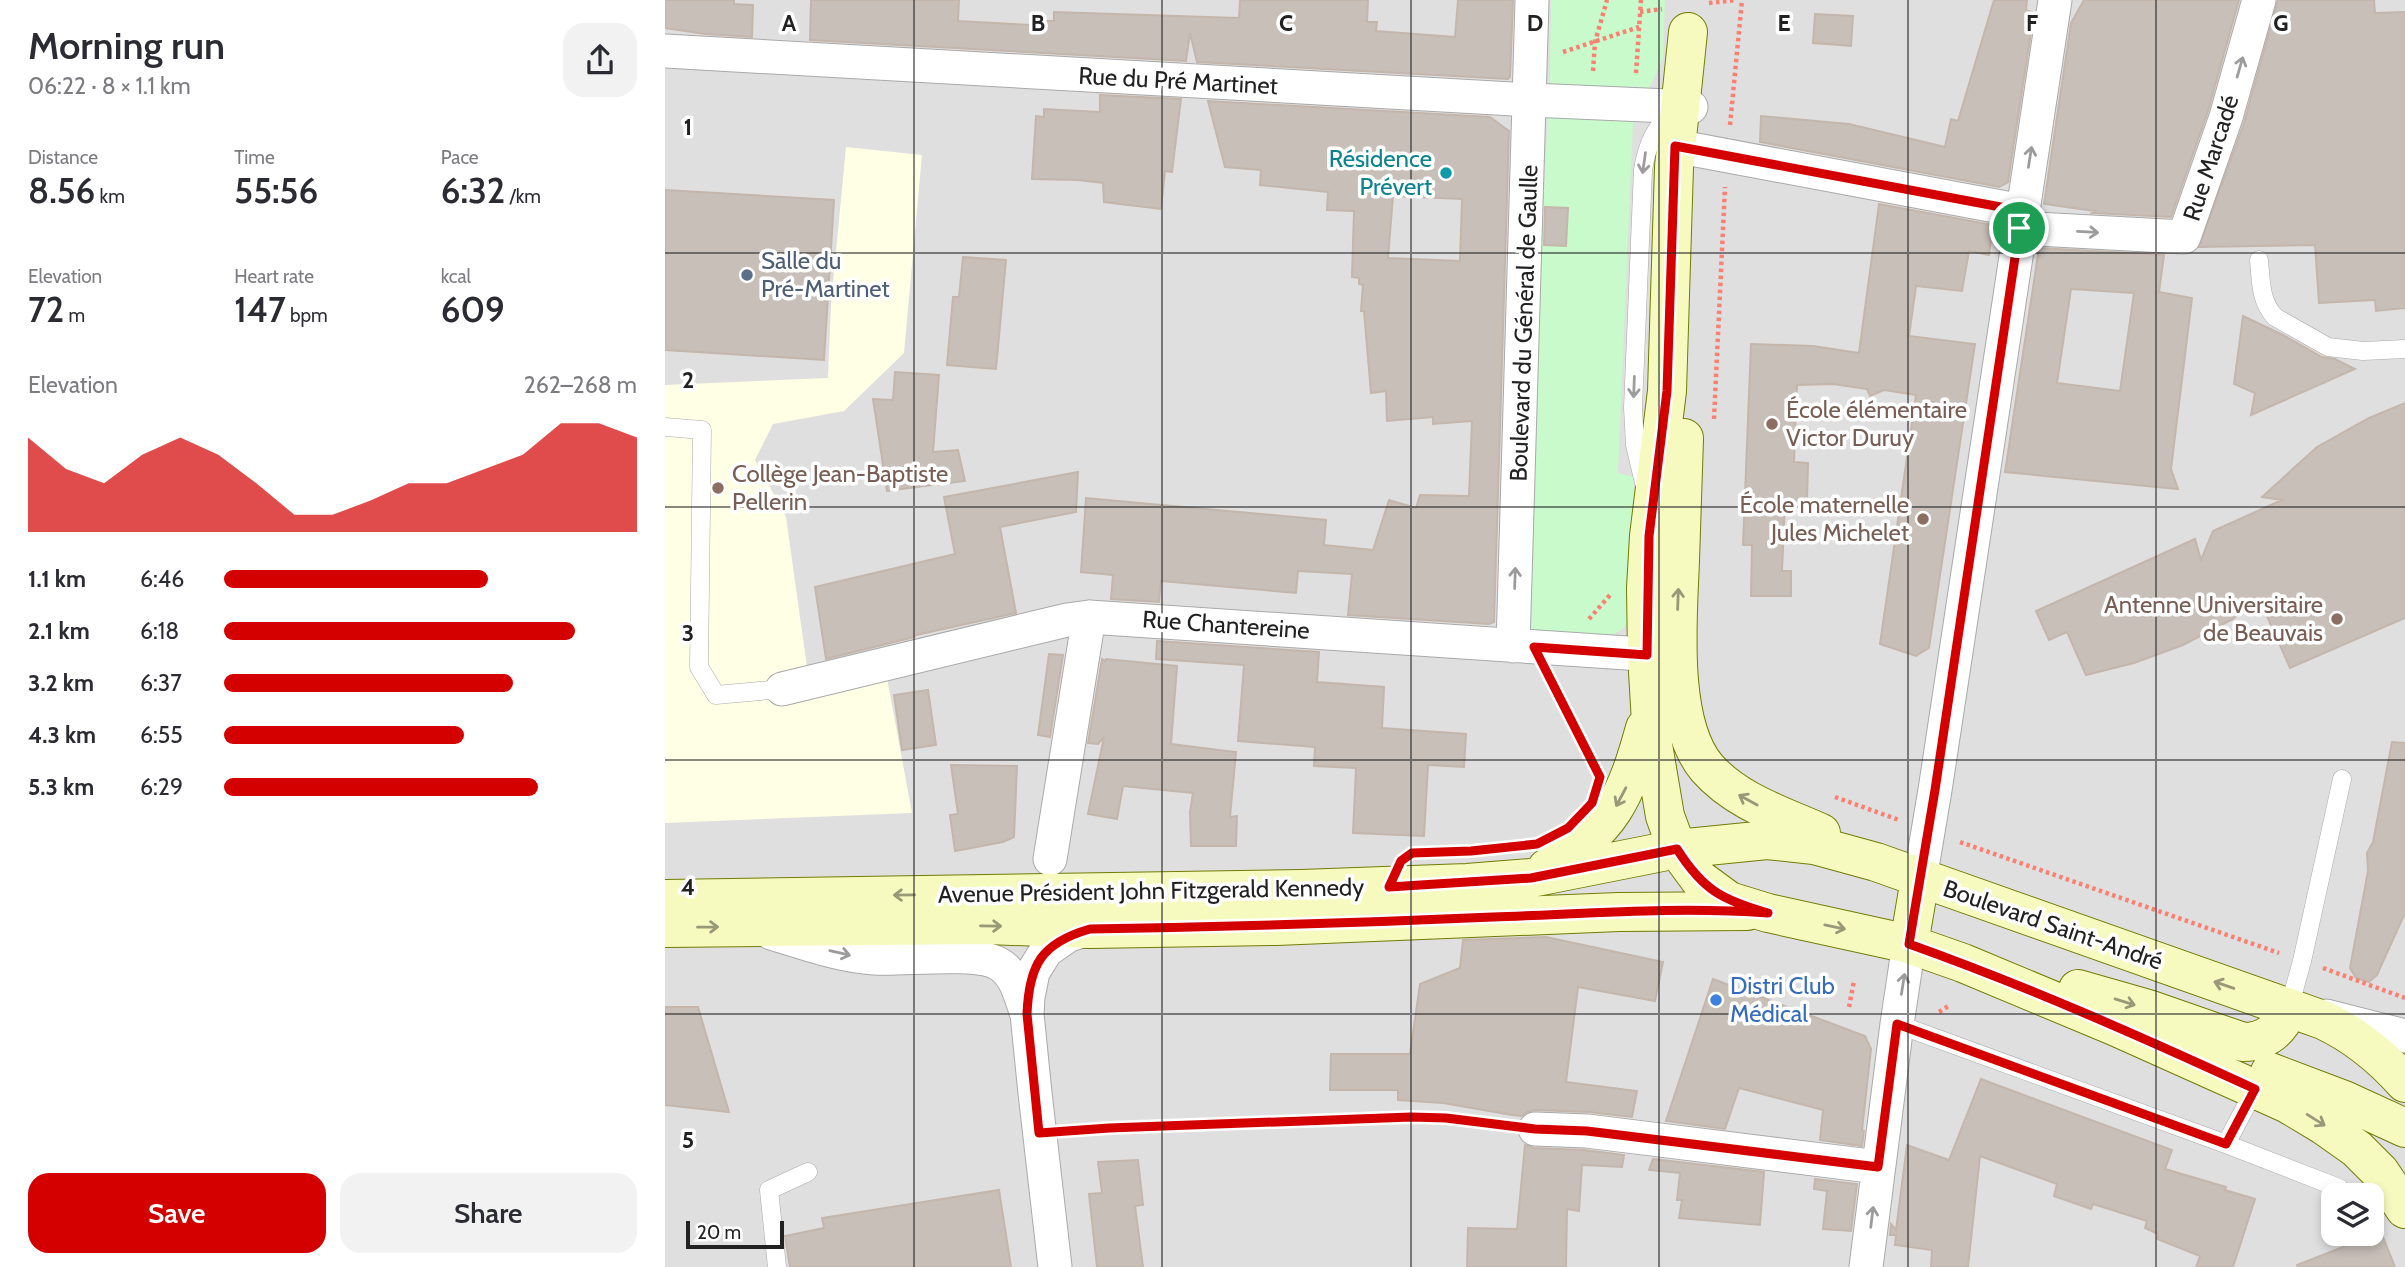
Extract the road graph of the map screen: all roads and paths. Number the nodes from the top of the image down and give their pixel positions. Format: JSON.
{"nodes":[{"id":1,"x":1532,"y":0,"type":"edge"},
{"id":2,"x":1607,"y":0,"type":"edge"},
{"id":3,"x":1742,"y":0,"type":"edge"},
{"id":4,"x":2055,"y":0,"type":"edge"},
{"id":5,"x":2259,"y":0,"type":"edge"},
{"id":6,"x":1688,"y":16,"type":"edge"},
{"id":7,"x":1639,"y":27,"type":"dead end"},
{"id":8,"x":1595,"y":42,"type":"junction"},
{"id":9,"x":665,"y":51,"type":"edge"},
{"id":10,"x":1531,"y":63,"type":"junction"},
{"id":11,"x":1593,"y":79,"type":"dead end"},
{"id":12,"x":1531,"y":100,"type":"junction"},
{"id":13,"x":1685,"y":107,"type":"junction"},
{"id":14,"x":1698,"y":150,"type":"junction"},
{"id":15,"x":2021,"y":220,"type":"junction"},
{"id":16,"x":2259,"y":260,"type":"dead end"},
{"id":17,"x":2405,"y":349,"type":"edge"},
{"id":18,"x":665,"y":426,"type":"edge"},
{"id":19,"x":1714,"y":429,"type":"dead end"},
{"id":20,"x":1652,"y":514,"type":"junction"},
{"id":21,"x":1089,"y":617,"type":"junction"},
{"id":22,"x":1523,"y":647,"type":"junction"},
{"id":23,"x":1662,"y":656,"type":"junction"},
{"id":24,"x":782,"y":689,"type":"joint"},
{"id":25,"x":1650,"y":709,"type":"junction"},
{"id":26,"x":1600,"y":777,"type":"dead end"},
{"id":27,"x":2342,"y":779,"type":"dead end"},
{"id":28,"x":1832,"y":796,"type":"dead end"},
{"id":29,"x":1928,"y":831,"type":"junction"},
{"id":30,"x":1677,"y":849,"type":"junction"},
{"id":31,"x":1050,"y":859,"type":"dead end"},
{"id":32,"x":1876,"y":862,"type":"junction"},
{"id":33,"x":1531,"y":878,"type":"junction"},
{"id":34,"x":1920,"y":879,"type":"junction"},
{"id":35,"x":665,"y":899,"type":"edge"},
{"id":36,"x":1768,"y":913,"type":"junction"},
{"id":37,"x":752,"y":927,"type":"junction"},
{"id":38,"x":665,"y":928,"type":"edge"},
{"id":39,"x":1090,"y":929,"type":"junction"},
{"id":40,"x":1909,"y":944,"type":"junction"},
{"id":41,"x":2302,"y":961,"type":"junction"},
{"id":42,"x":1963,"y":963,"type":"junction"},
{"id":43,"x":1854,"y":981,"type":"dead end"},
{"id":44,"x":2405,"y":998,"type":"edge"},
{"id":45,"x":1849,"y":1007,"type":"dead end"},
{"id":46,"x":2289,"y":1008,"type":"junction"},
{"id":47,"x":1027,"y":1014,"type":"junction"},
{"id":48,"x":1897,"y":1024,"type":"junction"},
{"id":49,"x":2114,"y":1026,"type":"junction"},
{"id":50,"x":2405,"y":1036,"type":"edge"},
{"id":51,"x":2405,"y":1083,"type":"edge"},
{"id":52,"x":2255,"y":1089,"type":"junction"},
{"id":53,"x":2404,"y":1127,"type":"edge"},
{"id":54,"x":1535,"y":1129,"type":"joint"},
{"id":55,"x":1039,"y":1133,"type":"junction"},
{"id":56,"x":2226,"y":1144,"type":"junction"},
{"id":57,"x":1878,"y":1167,"type":"junction"},
{"id":58,"x":808,"y":1172,"type":"dead end"},
{"id":59,"x":2326,"y":1183,"type":"edge"},
{"id":60,"x":2400,"y":1201,"type":"edge"},
{"id":61,"x":777,"y":1267,"type":"edge"},
{"id":62,"x":1055,"y":1267,"type":"edge"},
{"id":63,"x":1866,"y":1267,"type":"edge"}],
"edges":[{"from":1,"to":10,"type":"street","name":"Boulevard du Général de Gaulle"},
{"from":2,"to":8,"type":"path"},
{"from":3,"to":14,"type":"path"},
{"from":15,"to":4,"type":"street","one_way":true},
{"from":15,"to":5,"type":"street","name":"Rue Marcadé","one_way":true},
{"from":6,"to":13,"type":"main road"},
{"from":7,"to":8,"type":"path"},
{"from":8,"to":10,"type":"path"},
{"from":8,"to":11,"type":"path"},
{"from":9,"to":12,"type":"street","name":"Rue du Pré Martinet"},
{"from":10,"to":12,"type":"street","name":"Boulevard du Général de Gaulle"},
{"from":12,"to":13,"type":"street","name":"Rue du Pré Martinet"},
{"from":22,"to":12,"type":"street","name":"Boulevard du Général de Gaulle","one_way":true},
{"from":13,"to":14,"type":"main road"},
{"from":13,"to":20,"type":"lane","one_way":true},
{"from":14,"to":15,"type":"street","name":"Rue Marcadé"},
{"from":14,"to":19,"type":"path"},
{"from":14,"to":20,"type":"main road"},
{"from":23,"to":14,"type":"main road","one_way":true},
{"from":15,"to":29,"type":"street"},
{"from":16,"to":17,"type":"lane"},
{"from":18,"to":24,"type":"lane"},
{"from":20,"to":23,"type":"main road"},
{"from":21,"to":22,"type":"street","name":"Rue Chantereine"},
{"from":21,"to":24,"type":"street","name":"Rue Chantereine"},
{"from":21,"to":31,"type":"street"},
{"from":22,"to":23,"type":"street","name":"Rue Chantereine"},
{"from":22,"to":26,"type":"path"},
{"from":23,"to":25,"type":"main road"},
{"from":32,"to":23,"type":"main road","one_way":true},
{"from":25,"to":30,"type":"main road"},
{"from":25,"to":33,"type":"main road","one_way":true},
{"from":27,"to":41,"type":"lane"},
{"from":28,"to":29,"type":"path"},
{"from":29,"to":34,"type":"street"},
{"from":29,"to":41,"type":"path"},
{"from":30,"to":32,"type":"main road","name":"Boulevard Saint-André"},
{"from":30,"to":33,"type":"main road","name":"Avenue Président John Fitzgerald Kennedy"},
{"from":30,"to":36,"type":"main road"},
{"from":32,"to":34,"type":"main road","name":"Boulevard Saint-André"},
{"from":33,"to":35,"type":"main road","name":"Avenue Président John Fitzgerald Kennedy","one_way":true},
{"from":34,"to":40,"type":"main road"},
{"from":46,"to":34,"type":"main road","name":"Boulevard Saint-André","one_way":true},
{"from":36,"to":39,"type":"main road","name":"Avenue Président John Fitzgerald Kennedy"},
{"from":36,"to":40,"type":"main road","one_way":true},
{"from":38,"to":37,"type":"main road","name":"Avenue Président John Fitzgerald Kennedy","one_way":true},
{"from":37,"to":39,"type":"main road","name":"Avenue Président John Fitzgerald Kennedy","one_way":true},
{"from":37,"to":47,"type":"street","one_way":true},
{"from":39,"to":47,"type":"street"},
{"from":40,"to":42,"type":"main road"},
{"from":48,"to":40,"type":"street","one_way":true},
{"from":41,"to":44,"type":"path"},
{"from":41,"to":46,"type":"lane"},
{"from":42,"to":46,"type":"main road","one_way":true},
{"from":42,"to":49,"type":"main road"},
{"from":43,"to":45,"type":"path"},
{"from":46,"to":50,"type":"street"},
{"from":46,"to":51,"type":"main road","name":"Boulevard Saint-André"},
{"from":47,"to":55,"type":"street"},
{"from":48,"to":56,"type":"lane"},
{"from":48,"to":57,"type":"street"},
{"from":49,"to":52,"type":"main road"},
{"from":49,"to":53,"type":"main road"},
{"from":52,"to":56,"type":"lane"},
{"from":52,"to":60,"type":"main road","one_way":true},
{"from":53,"to":60,"type":"main road"},
{"from":54,"to":55,"type":"path"},
{"from":54,"to":57,"type":"street"},
{"from":55,"to":62,"type":"street"},
{"from":56,"to":59,"type":"lane"},
{"from":63,"to":57,"type":"street","one_way":true},
{"from":58,"to":61,"type":"lane"}]}
